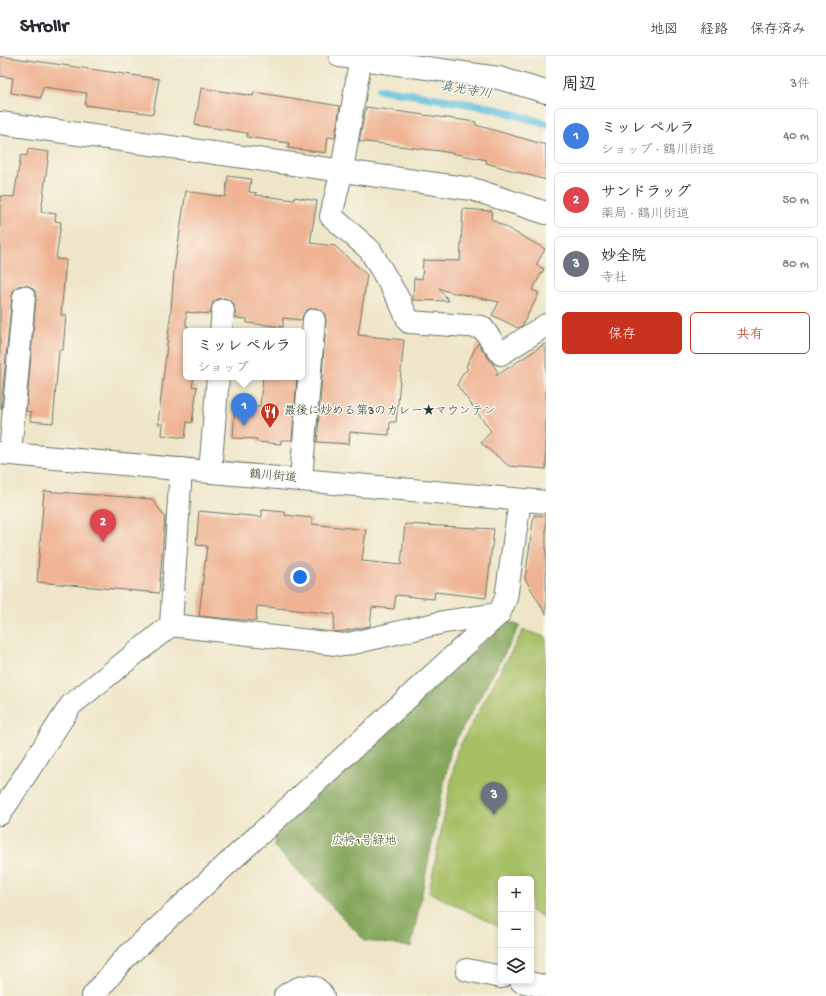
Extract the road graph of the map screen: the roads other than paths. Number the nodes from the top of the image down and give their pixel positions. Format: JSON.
{"nodes":[{"id":1,"x":354,"y":57,"type":"edge"},
{"id":2,"x":546,"y":92,"type":"edge"},
{"id":3,"x":0,"y":123,"type":"edge"},
{"id":4,"x":342,"y":170,"type":"junction"},
{"id":5,"x":546,"y":214,"type":"edge"},
{"id":6,"x":24,"y":297,"type":"dead end"},
{"id":7,"x":223,"y":310,"type":"dead end"},
{"id":8,"x":546,"y":325,"type":"edge"},
{"id":9,"x":221,"y":328,"type":"edge"},
{"id":10,"x":310,"y":333,"type":"edge"},
{"id":11,"x":218,"y":380,"type":"edge"},
{"id":12,"x":5,"y":453,"type":"edge"},
{"id":13,"x":181,"y":469,"type":"junction"},
{"id":14,"x":210,"y":472,"type":"junction"},
{"id":15,"x":300,"y":480,"type":"junction"},
{"id":16,"x":520,"y":500,"type":"junction"},
{"id":17,"x":546,"y":502,"type":"edge"},
{"id":18,"x":499,"y":614,"type":"junction"},
{"id":19,"x":171,"y":625,"type":"junction"},
{"id":20,"x":0,"y":814,"type":"edge"},
{"id":21,"x":467,"y":970,"type":"dead end"},
{"id":22,"x":498,"y":976,"type":"edge"},
{"id":23,"x":534,"y":984,"type":"edge"},
{"id":24,"x":546,"y":987,"type":"edge"},
{"id":25,"x":93,"y":996,"type":"edge"},
{"id":26,"x":285,"y":996,"type":"edge"},
{"id":27,"x":323,"y":996,"type":"edge"}],
"edges":[{"from":1,"to":2,"type":"street"},
{"from":1,"to":4,"type":"street"},
{"from":3,"to":4,"type":"street"},
{"from":4,"to":5,"type":"street"},
{"from":4,"to":8,"type":"street"},
{"from":6,"to":12,"type":"street"},
{"from":7,"to":9,"type":"street"},
{"from":10,"to":15,"type":"street"},
{"from":11,"to":14,"type":"street"},
{"from":12,"to":13,"type":"street","name":"鶴川街道"},
{"from":13,"to":14,"type":"street","name":"鶴川街道"},
{"from":13,"to":19,"type":"street"},
{"from":14,"to":15,"type":"street","name":"鶴川街道"},
{"from":15,"to":16,"type":"street","name":"鶴川街道"},
{"from":16,"to":17,"type":"street","name":"鶴川街道"},
{"from":16,"to":18,"type":"street"},
{"from":18,"to":19,"type":"street"},
{"from":18,"to":25,"type":"street"},
{"from":19,"to":20,"type":"street"},
{"from":21,"to":22,"type":"street"},
{"from":23,"to":24,"type":"street"},
{"from":26,"to":27,"type":"street"}]}
